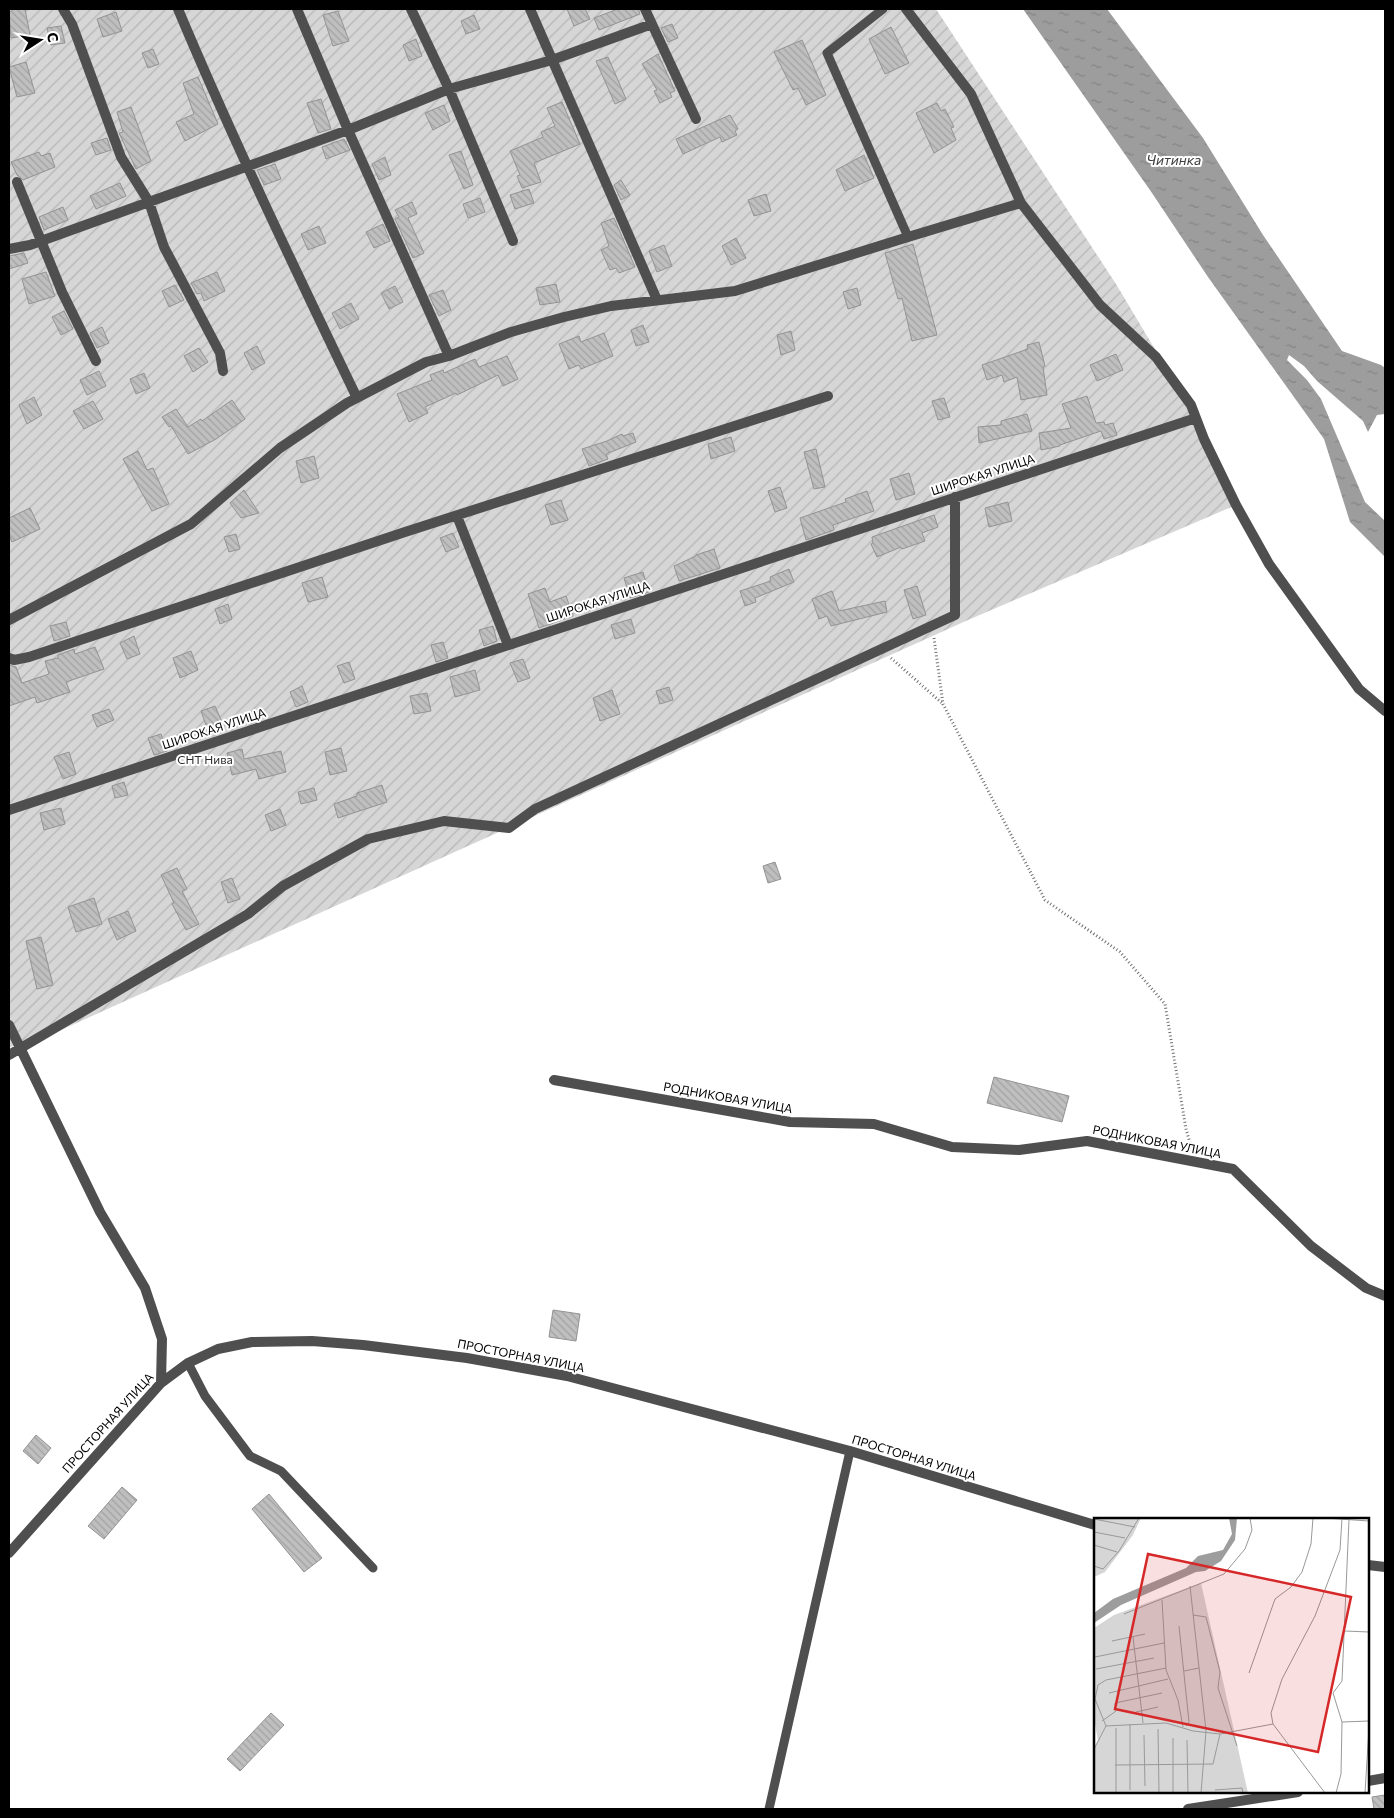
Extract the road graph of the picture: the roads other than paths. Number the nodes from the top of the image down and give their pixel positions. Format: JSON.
{"nodes":[{"id":1,"x":63,"y":9,"type":"edge"},
{"id":2,"x":178,"y":9,"type":"edge"},
{"id":3,"x":297,"y":9,"type":"edge"},
{"id":4,"x":411,"y":9,"type":"edge"},
{"id":5,"x":530,"y":9,"type":"edge"},
{"id":6,"x":646,"y":9,"type":"edge"},
{"id":7,"x":883,"y":9,"type":"edge"},
{"id":8,"x":906,"y":9,"type":"edge"},
{"id":9,"x":652,"y":24,"type":"junction"},
{"id":10,"x":552,"y":60,"type":"junction"},
{"id":11,"x":448,"y":89,"type":"junction"},
{"id":12,"x":696,"y":119,"type":"dead end"},
{"id":13,"x":348,"y":130,"type":"junction"},
{"id":14,"x":248,"y":166,"type":"junction"},
{"id":15,"x":17,"y":182,"type":"dead end"},
{"id":16,"x":149,"y":202,"type":"junction"},
{"id":17,"x":1021,"y":203,"type":"junction"},
{"id":18,"x":908,"y":237,"type":"junction"},
{"id":19,"x":42,"y":241,"type":"junction"},
{"id":20,"x":513,"y":241,"type":"dead end"},
{"id":21,"x":9,"y":249,"type":"edge"},
{"id":22,"x":657,"y":300,"type":"junction"},
{"id":23,"x":449,"y":356,"type":"junction"},
{"id":24,"x":96,"y":361,"type":"dead end"},
{"id":25,"x":223,"y":371,"type":"dead end"},
{"id":26,"x":828,"y":396,"type":"dead end"},
{"id":27,"x":357,"y":398,"type":"junction"},
{"id":28,"x":1196,"y":418,"type":"junction"},
{"id":29,"x":955,"y":497,"type":"junction"},
{"id":30,"x":457,"y":516,"type":"junction"},
{"id":31,"x":9,"y":620,"type":"edge"},
{"id":32,"x":508,"y":645,"type":"junction"},
{"id":33,"x":9,"y":658,"type":"edge"},
{"id":34,"x":1385,"y":711,"type":"edge"},
{"id":35,"x":9,"y":810,"type":"edge"},
{"id":36,"x":9,"y":1025,"type":"edge"},
{"id":37,"x":19,"y":1049,"type":"junction"},
{"id":38,"x":9,"y":1055,"type":"edge"},
{"id":39,"x":554,"y":1080,"type":"dead end"},
{"id":40,"x":1385,"y":1296,"type":"edge"},
{"id":41,"x":188,"y":1363,"type":"junction"},
{"id":42,"x":161,"y":1383,"type":"junction"},
{"id":43,"x":850,"y":1451,"type":"junction"},
{"id":44,"x":1094,"y":1525,"type":"edge"},
{"id":45,"x":9,"y":1553,"type":"edge"},
{"id":46,"x":1369,"y":1565,"type":"edge"},
{"id":47,"x":1385,"y":1567,"type":"edge"},
{"id":48,"x":373,"y":1568,"type":"dead end"},
{"id":49,"x":1385,"y":1778,"type":"edge"},
{"id":50,"x":1369,"y":1780,"type":"edge"},
{"id":51,"x":1292,"y":1793,"type":"edge"},
{"id":52,"x":769,"y":1809,"type":"edge"},
{"id":53,"x":1188,"y":1809,"type":"edge"}],
"edges":[{"from":1,"to":16,"type":"street"},
{"from":2,"to":14,"type":"street"},
{"from":3,"to":13,"type":"street"},
{"from":4,"to":11,"type":"street"},
{"from":5,"to":10,"type":"street"},
{"from":6,"to":9,"type":"street"},
{"from":7,"to":18,"type":"lane"},
{"from":8,"to":17,"type":"street"},
{"from":9,"to":10,"type":"street"},
{"from":9,"to":12,"type":"street"},
{"from":10,"to":11,"type":"street"},
{"from":10,"to":22,"type":"street"},
{"from":11,"to":13,"type":"street"},
{"from":11,"to":20,"type":"street"},
{"from":13,"to":14,"type":"street"},
{"from":13,"to":23,"type":"street"},
{"from":14,"to":16,"type":"street"},
{"from":14,"to":27,"type":"street"},
{"from":15,"to":19,"type":"street"},
{"from":16,"to":19,"type":"street"},
{"from":16,"to":25,"type":"street"},
{"from":17,"to":18,"type":"street"},
{"from":17,"to":28,"type":"street"},
{"from":18,"to":22,"type":"street"},
{"from":19,"to":21,"type":"street"},
{"from":19,"to":24,"type":"street"},
{"from":22,"to":23,"type":"street"},
{"from":23,"to":27,"type":"street"},
{"from":26,"to":30,"type":"street"},
{"from":27,"to":31,"type":"street"},
{"from":28,"to":29,"type":"street","name":"ШИРОКАЯ УЛИЦА"},
{"from":28,"to":34,"type":"street"},
{"from":29,"to":32,"type":"street","name":"ШИРОКАЯ УЛИЦА"},
{"from":29,"to":37,"type":"street"},
{"from":30,"to":32,"type":"street"},
{"from":30,"to":33,"type":"street"},
{"from":32,"to":35,"type":"street","name":"ШИРОКАЯ УЛИЦА"},
{"from":36,"to":37,"type":"street"},
{"from":37,"to":38,"type":"street"},
{"from":37,"to":42,"type":"street"},
{"from":39,"to":40,"type":"street","name":"РОДНИКОВАЯ УЛИЦА"},
{"from":41,"to":42,"type":"street","name":"ПРОСТОРНАЯ УЛИЦА"},
{"from":41,"to":43,"type":"street","name":"ПРОСТОРНАЯ УЛИЦА"},
{"from":41,"to":48,"type":"lane"},
{"from":42,"to":45,"type":"street","name":"ПРОСТОРНАЯ УЛИЦА"},
{"from":43,"to":44,"type":"street","name":"ПРОСТОРНАЯ УЛИЦА"},
{"from":43,"to":52,"type":"lane"},
{"from":46,"to":47,"type":"street"},
{"from":49,"to":50,"type":"street"},
{"from":51,"to":53,"type":"street"}]}
